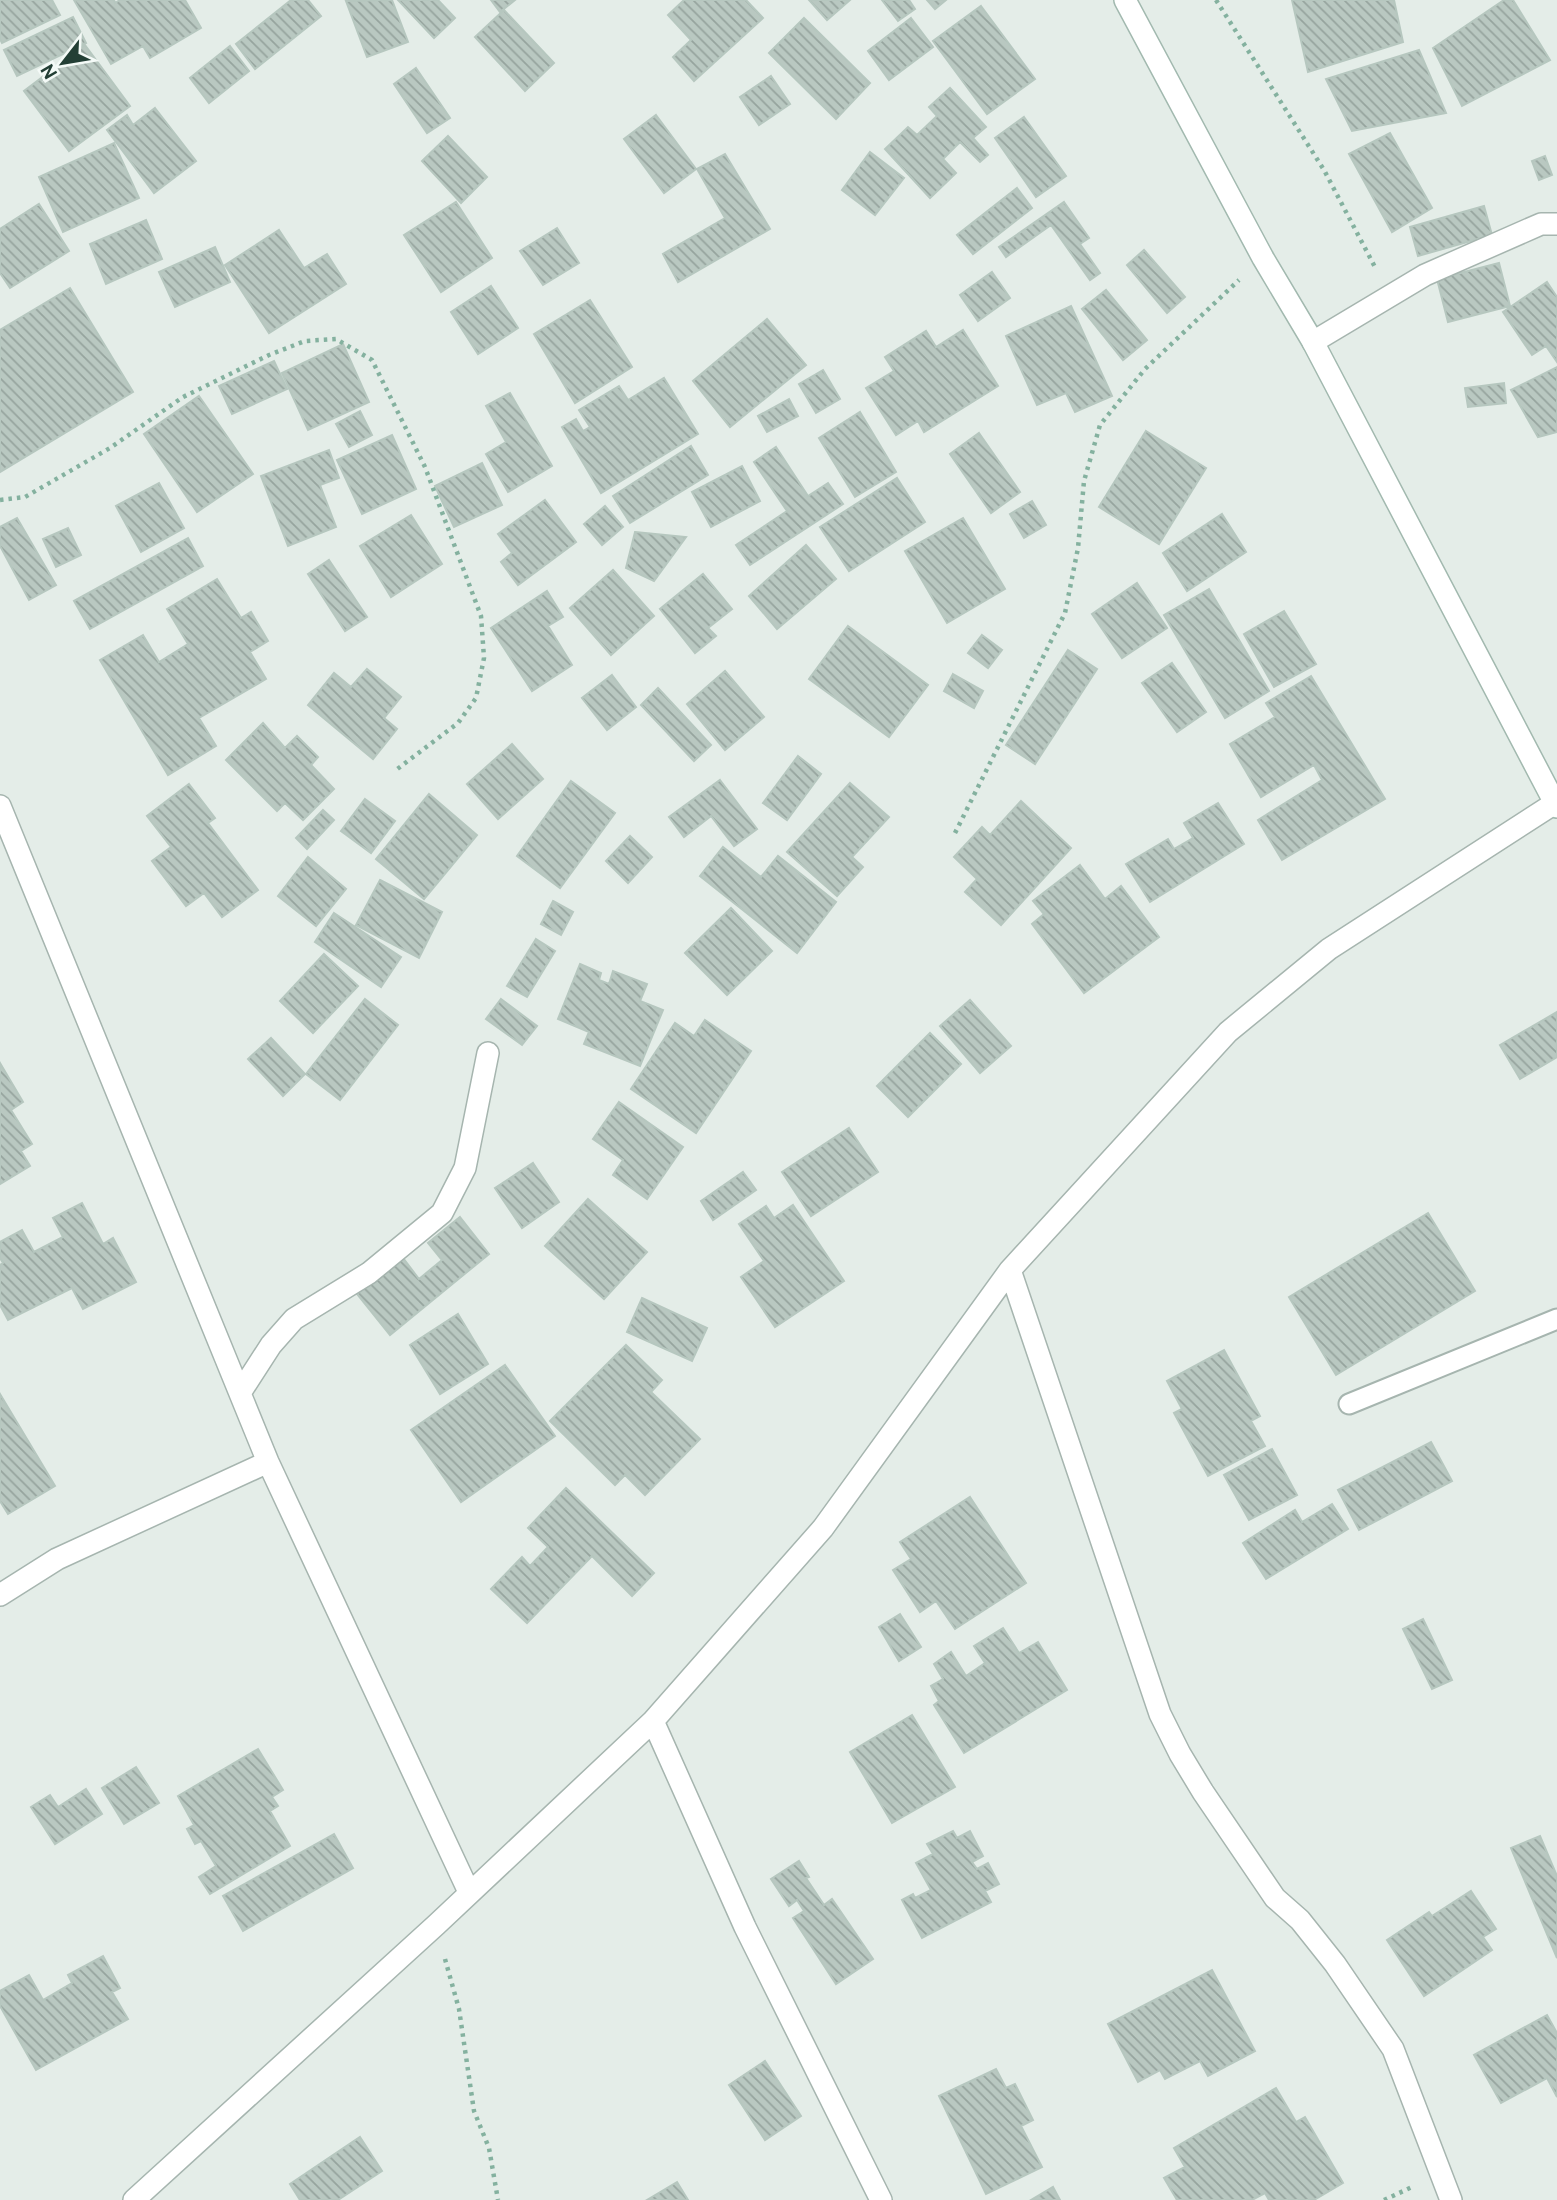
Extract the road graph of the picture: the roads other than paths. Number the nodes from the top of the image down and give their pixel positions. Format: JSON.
{"nodes":[{"id":1,"x":1125,"y":0,"type":"edge"},
{"id":2,"x":1557,"y":225,"type":"edge"},
{"id":3,"x":1313,"y":342,"type":"junction"},
{"id":4,"x":1556,"y":805,"type":"edge"},
{"id":5,"x":0,"y":806,"type":"edge"},
{"id":6,"x":488,"y":1054,"type":"dead end"},
{"id":7,"x":1010,"y":1270,"type":"junction"},
{"id":8,"x":1557,"y":1319,"type":"edge"},
{"id":9,"x":240,"y":1393,"type":"junction"},
{"id":10,"x":1349,"y":1404,"type":"dead end"},
{"id":11,"x":268,"y":1462,"type":"junction"},
{"id":12,"x":0,"y":1595,"type":"edge"},
{"id":13,"x":653,"y":1721,"type":"junction"},
{"id":14,"x":469,"y":1892,"type":"junction"},
{"id":15,"x":134,"y":2200,"type":"edge"},
{"id":16,"x":881,"y":2200,"type":"edge"},
{"id":17,"x":1451,"y":2200,"type":"edge"}],
"edges":[{"from":1,"to":3,"type":"street"},
{"from":2,"to":3,"type":"street"},
{"from":3,"to":4,"type":"street"},
{"from":4,"to":7,"type":"street"},
{"from":5,"to":9,"type":"street"},
{"from":6,"to":9,"type":"street"},
{"from":7,"to":13,"type":"street"},
{"from":7,"to":17,"type":"street"},
{"from":8,"to":10,"type":"lane"},
{"from":9,"to":11,"type":"street"},
{"from":11,"to":12,"type":"street"},
{"from":11,"to":14,"type":"street"},
{"from":13,"to":14,"type":"street"},
{"from":13,"to":16,"type":"street"},
{"from":14,"to":15,"type":"street"}]}
